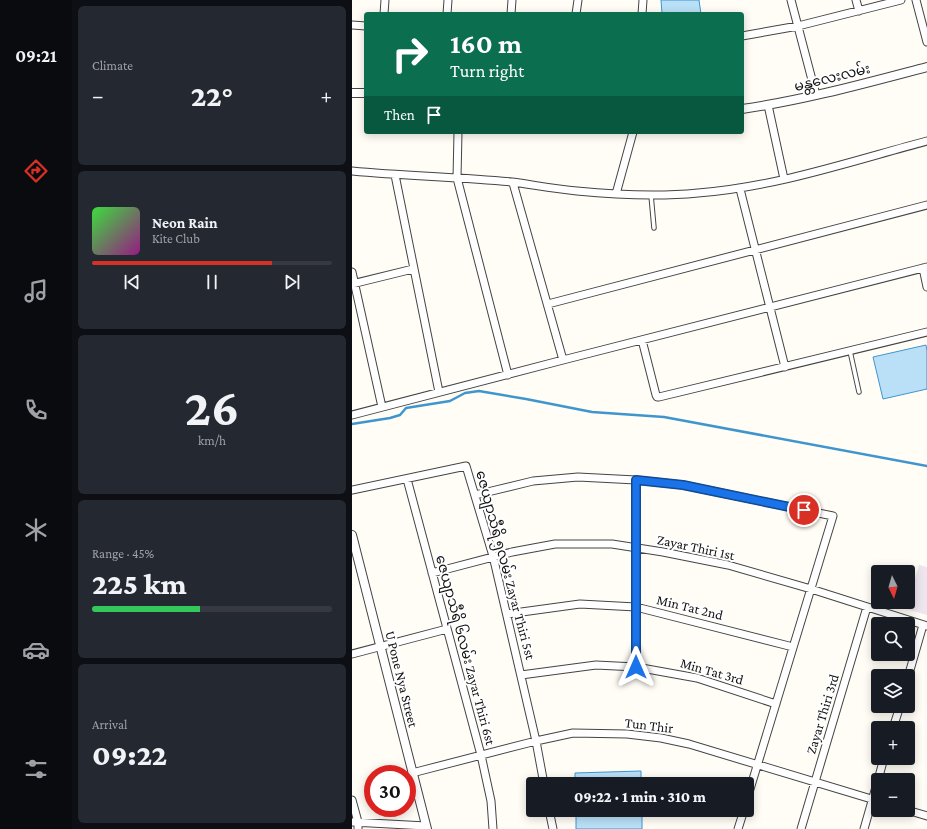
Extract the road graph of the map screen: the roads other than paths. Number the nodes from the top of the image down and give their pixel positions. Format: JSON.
{"nodes":[{"id":1,"x":385,"y":0,"type":"edge"},
{"id":2,"x":448,"y":0,"type":"edge"},
{"id":3,"x":512,"y":0,"type":"edge"},
{"id":4,"x":578,"y":0,"type":"edge"},
{"id":5,"x":643,"y":0,"type":"edge"},
{"id":6,"x":792,"y":0,"type":"edge"},
{"id":7,"x":856,"y":0,"type":"edge"},
{"id":8,"x":901,"y":0,"type":"edge"},
{"id":9,"x":916,"y":0,"type":"edge"},
{"id":10,"x":859,"y":11,"type":"junction"},
{"id":11,"x":384,"y":12,"type":"edge"},
{"id":12,"x":446,"y":12,"type":"edge"},
{"id":13,"x":511,"y":12,"type":"edge"},
{"id":14,"x":576,"y":12,"type":"edge"},
{"id":15,"x":642,"y":12,"type":"edge"},
{"id":16,"x":352,"y":25,"type":"edge"},
{"id":17,"x":364,"y":26,"type":"edge"},
{"id":18,"x":798,"y":26,"type":"junction"},
{"id":19,"x":744,"y":36,"type":"edge"},
{"id":20,"x":927,"y":42,"type":"edge"},
{"id":21,"x":927,"y":67,"type":"edge"},
{"id":22,"x":352,"y":93,"type":"edge"},
{"id":23,"x":364,"y":93,"type":"edge"},
{"id":24,"x":816,"y":95,"type":"junction"},
{"id":25,"x":768,"y":105,"type":"junction"},
{"id":26,"x":744,"y":109,"type":"edge"},
{"id":27,"x":458,"y":134,"type":"edge"},
{"id":28,"x":632,"y":134,"type":"edge"},
{"id":29,"x":927,"y":141,"type":"edge"},
{"id":30,"x":352,"y":171,"type":"edge"},
{"id":31,"x":395,"y":175,"type":"junction"},
{"id":32,"x":457,"y":178,"type":"junction"},
{"id":33,"x":784,"y":179,"type":"junction"},
{"id":34,"x":513,"y":183,"type":"junction"},
{"id":35,"x":740,"y":189,"type":"junction"},
{"id":36,"x":616,"y":194,"type":"junction"},
{"id":37,"x":651,"y":195,"type":"junction"},
{"id":38,"x":927,"y":205,"type":"edge"},
{"id":39,"x":654,"y":228,"type":"dead end"},
{"id":40,"x":755,"y":249,"type":"junction"},
{"id":41,"x":925,"y":268,"type":"edge"},
{"id":42,"x":413,"y":269,"type":"junction"},
{"id":43,"x":352,"y":272,"type":"edge"},
{"id":44,"x":353,"y":284,"type":"edge"},
{"id":45,"x":927,"y":287,"type":"edge"},
{"id":46,"x":548,"y":304,"type":"junction"},
{"id":47,"x":770,"y":308,"type":"junction"},
{"id":48,"x":927,"y":332,"type":"edge"},
{"id":49,"x":642,"y":340,"type":"junction"},
{"id":50,"x":850,"y":351,"type":"junction"},
{"id":51,"x":563,"y":360,"type":"junction"},
{"id":52,"x":785,"y":366,"type":"junction"},
{"id":53,"x":508,"y":375,"type":"junction"},
{"id":54,"x":439,"y":392,"type":"junction"},
{"id":55,"x":859,"y":392,"type":"dead end"},
{"id":56,"x":382,"y":407,"type":"junction"},
{"id":57,"x":352,"y":415,"type":"edge"},
{"id":58,"x":407,"y":479,"type":"junction"},
{"id":59,"x":636,"y":480,"type":"junction"},
{"id":60,"x":352,"y":490,"type":"edge"},
{"id":61,"x":475,"y":495,"type":"junction"},
{"id":62,"x":352,"y":535,"type":"edge"},
{"id":63,"x":636,"y":548,"type":"junction"},
{"id":64,"x":493,"y":556,"type":"junction"},
{"id":65,"x":432,"y":573,"type":"junction"},
{"id":66,"x":811,"y":589,"type":"junction"},
{"id":67,"x":636,"y":607,"type":"junction"},
{"id":68,"x":867,"y":607,"type":"junction"},
{"id":69,"x":506,"y":614,"type":"junction"},
{"id":70,"x":925,"y":625,"type":"edge"},
{"id":71,"x":447,"y":629,"type":"junction"},
{"id":72,"x":381,"y":647,"type":"junction"},
{"id":73,"x":793,"y":647,"type":"junction"},
{"id":74,"x":352,"y":654,"type":"edge"},
{"id":75,"x":636,"y":667,"type":"junction"},
{"id":76,"x":911,"y":669,"type":"edge"},
{"id":77,"x":521,"y":675,"type":"junction"},
{"id":78,"x":776,"y":704,"type":"junction"},
{"id":79,"x":536,"y":741,"type":"junction"},
{"id":80,"x":481,"y":755,"type":"junction"},
{"id":81,"x":410,"y":765,"type":"edge"},
{"id":82,"x":758,"y":765,"type":"junction"},
{"id":83,"x":416,"y":772,"type":"edge"},
{"id":84,"x":543,"y":777,"type":"edge"},
{"id":85,"x":754,"y":777,"type":"edge"},
{"id":86,"x":815,"y":782,"type":"junction"},
{"id":87,"x":416,"y":789,"type":"edge"},
{"id":88,"x":871,"y":799,"type":"edge"},
{"id":89,"x":352,"y":800,"type":"edge"},
{"id":90,"x":871,"y":811,"type":"edge"},
{"id":91,"x":915,"y":812,"type":"edge"},
{"id":92,"x":927,"y":816,"type":"edge"},
{"id":93,"x":550,"y":817,"type":"edge"},
{"id":94,"x":742,"y":817,"type":"edge"},
{"id":95,"x":356,"y":824,"type":"edge"},
{"id":96,"x":426,"y":828,"type":"edge"},
{"id":97,"x":493,"y":829,"type":"edge"},
{"id":98,"x":553,"y":829,"type":"edge"},
{"id":99,"x":738,"y":829,"type":"edge"},
{"id":100,"x":801,"y":829,"type":"edge"},
{"id":101,"x":864,"y":829,"type":"edge"}],
"edges":[{"from":1,"to":11,"type":"street"},
{"from":2,"to":12,"type":"street"},
{"from":3,"to":13,"type":"street"},
{"from":4,"to":14,"type":"street"},
{"from":5,"to":15,"type":"street"},
{"from":6,"to":18,"type":"street"},
{"from":7,"to":10,"type":"street"},
{"from":8,"to":10,"type":"street"},
{"from":9,"to":20,"type":"street"},
{"from":10,"to":18,"type":"street"},
{"from":16,"to":17,"type":"street"},
{"from":18,"to":19,"type":"street"},
{"from":18,"to":24,"type":"street"},
{"from":21,"to":24,"type":"street","name":"မန္တလေးလမ်း"},
{"from":22,"to":23,"type":"street"},
{"from":24,"to":25,"type":"street","name":"မန္တလေးလမ်း"},
{"from":25,"to":26,"type":"street","name":"မန္တလေးလမ်း"},
{"from":25,"to":33,"type":"street"},
{"from":27,"to":32,"type":"street"},
{"from":28,"to":36,"type":"street"},
{"from":29,"to":33,"type":"street"},
{"from":30,"to":31,"type":"street"},
{"from":31,"to":32,"type":"street"},
{"from":31,"to":42,"type":"street"},
{"from":32,"to":34,"type":"street"},
{"from":32,"to":53,"type":"street"},
{"from":33,"to":35,"type":"street"},
{"from":34,"to":36,"type":"street"},
{"from":34,"to":46,"type":"street"},
{"from":35,"to":37,"type":"street"},
{"from":35,"to":40,"type":"street"},
{"from":36,"to":37,"type":"street"},
{"from":37,"to":39,"type":"lane"},
{"from":38,"to":40,"type":"street"},
{"from":40,"to":46,"type":"street"},
{"from":40,"to":47,"type":"street"},
{"from":41,"to":45,"type":"street"},
{"from":41,"to":47,"type":"street"},
{"from":42,"to":44,"type":"street"},
{"from":42,"to":54,"type":"street"},
{"from":43,"to":44,"type":"street"},
{"from":44,"to":56,"type":"street"},
{"from":46,"to":51,"type":"street"},
{"from":47,"to":49,"type":"street"},
{"from":47,"to":52,"type":"street"},
{"from":48,"to":50,"type":"street"},
{"from":49,"to":51,"type":"street"},
{"from":49,"to":52,"type":"street"},
{"from":50,"to":52,"type":"street"},
{"from":50,"to":55,"type":"lane"},
{"from":51,"to":53,"type":"street"},
{"from":53,"to":54,"type":"street"},
{"from":54,"to":56,"type":"street"},
{"from":56,"to":57,"type":"street"},
{"from":58,"to":60,"type":"street","name":"ဇေယျာသီရိ ၅လမ်း Zayar Thiri 5st"},
{"from":58,"to":61,"type":"street","name":"ဇေယျာသီရိ ၅လမ်း Zayar Thiri 5st"},
{"from":58,"to":65,"type":"street","name":"ဇေယျာသီရိ ၆လမ်း Zayar Thiri 6st"},
{"from":59,"to":61,"type":"street"},
{"from":59,"to":63,"type":"street"},
{"from":59,"to":66,"type":"street"},
{"from":61,"to":64,"type":"street","name":"ဇေယျာသီရိ ၅လမ်း Zayar Thiri 5st"},
{"from":62,"to":72,"type":"street","name":"U Pone Nya Street"},
{"from":63,"to":64,"type":"street","name":"Zayar Thiri 1st"},
{"from":63,"to":66,"type":"street","name":"Zayar Thiri 1st"},
{"from":63,"to":67,"type":"street"},
{"from":64,"to":65,"type":"street","name":"Zayar Thiri 1st"},
{"from":64,"to":69,"type":"street","name":"ဇေယျာသီရိ ၅လမ်း Zayar Thiri 5st"},
{"from":65,"to":71,"type":"street","name":"ဇေယျာသီရိ ၆လမ်း Zayar Thiri 6st"},
{"from":66,"to":68,"type":"street","name":"Zayar Thiri 1st"},
{"from":66,"to":73,"type":"street"},
{"from":67,"to":69,"type":"street","name":"Min Tat 2nd"},
{"from":67,"to":73,"type":"street","name":"Min Tat 2nd"},
{"from":67,"to":75,"type":"street"},
{"from":68,"to":70,"type":"street","name":"Zayar Thiri 1st"},
{"from":68,"to":86,"type":"street","name":"Zayar Thiri 3rd"},
{"from":69,"to":77,"type":"street","name":"ဇေယျာသီရိ ၅လမ်း Zayar Thiri 5st"},
{"from":70,"to":76,"type":"street"},
{"from":71,"to":72,"type":"street"},
{"from":71,"to":80,"type":"street","name":"ဇေယျာသီရိ ၆လမ်း Zayar Thiri 6st"},
{"from":72,"to":74,"type":"street"},
{"from":72,"to":81,"type":"street","name":"U Pone Nya Street"},
{"from":73,"to":78,"type":"street"},
{"from":75,"to":77,"type":"street","name":"Min Tat 3rd"},
{"from":75,"to":78,"type":"street","name":"Min Tat 3rd"},
{"from":77,"to":79,"type":"street","name":"ဇေယျာသီရိ ၅လမ်း Zayar Thiri 5st"},
{"from":78,"to":82,"type":"street"},
{"from":79,"to":80,"type":"street","name":"Tun Thir"},
{"from":79,"to":82,"type":"street","name":"Tun Thir"},
{"from":79,"to":84,"type":"street","name":"ဇေယျာသီရိ ၅လမ်း Zayar Thiri 5st"},
{"from":80,"to":83,"type":"street","name":"Tun Thir"},
{"from":80,"to":97,"type":"street","name":"ဇေယျာသီရိ ၆လမ်း Zayar Thiri 6st"},
{"from":82,"to":85,"type":"street"},
{"from":82,"to":86,"type":"street","name":"Tun Thir"},
{"from":86,"to":88,"type":"street","name":"Tun Thir"},
{"from":86,"to":100,"type":"street","name":"Zayar Thiri 3rd"},
{"from":87,"to":96,"type":"street","name":"U Pone Nya Street"},
{"from":89,"to":95,"type":"street"},
{"from":90,"to":101,"type":"street"},
{"from":91,"to":92,"type":"street"},
{"from":93,"to":98,"type":"street"},
{"from":94,"to":99,"type":"street"},
{"from":95,"to":96,"type":"street"}]}
